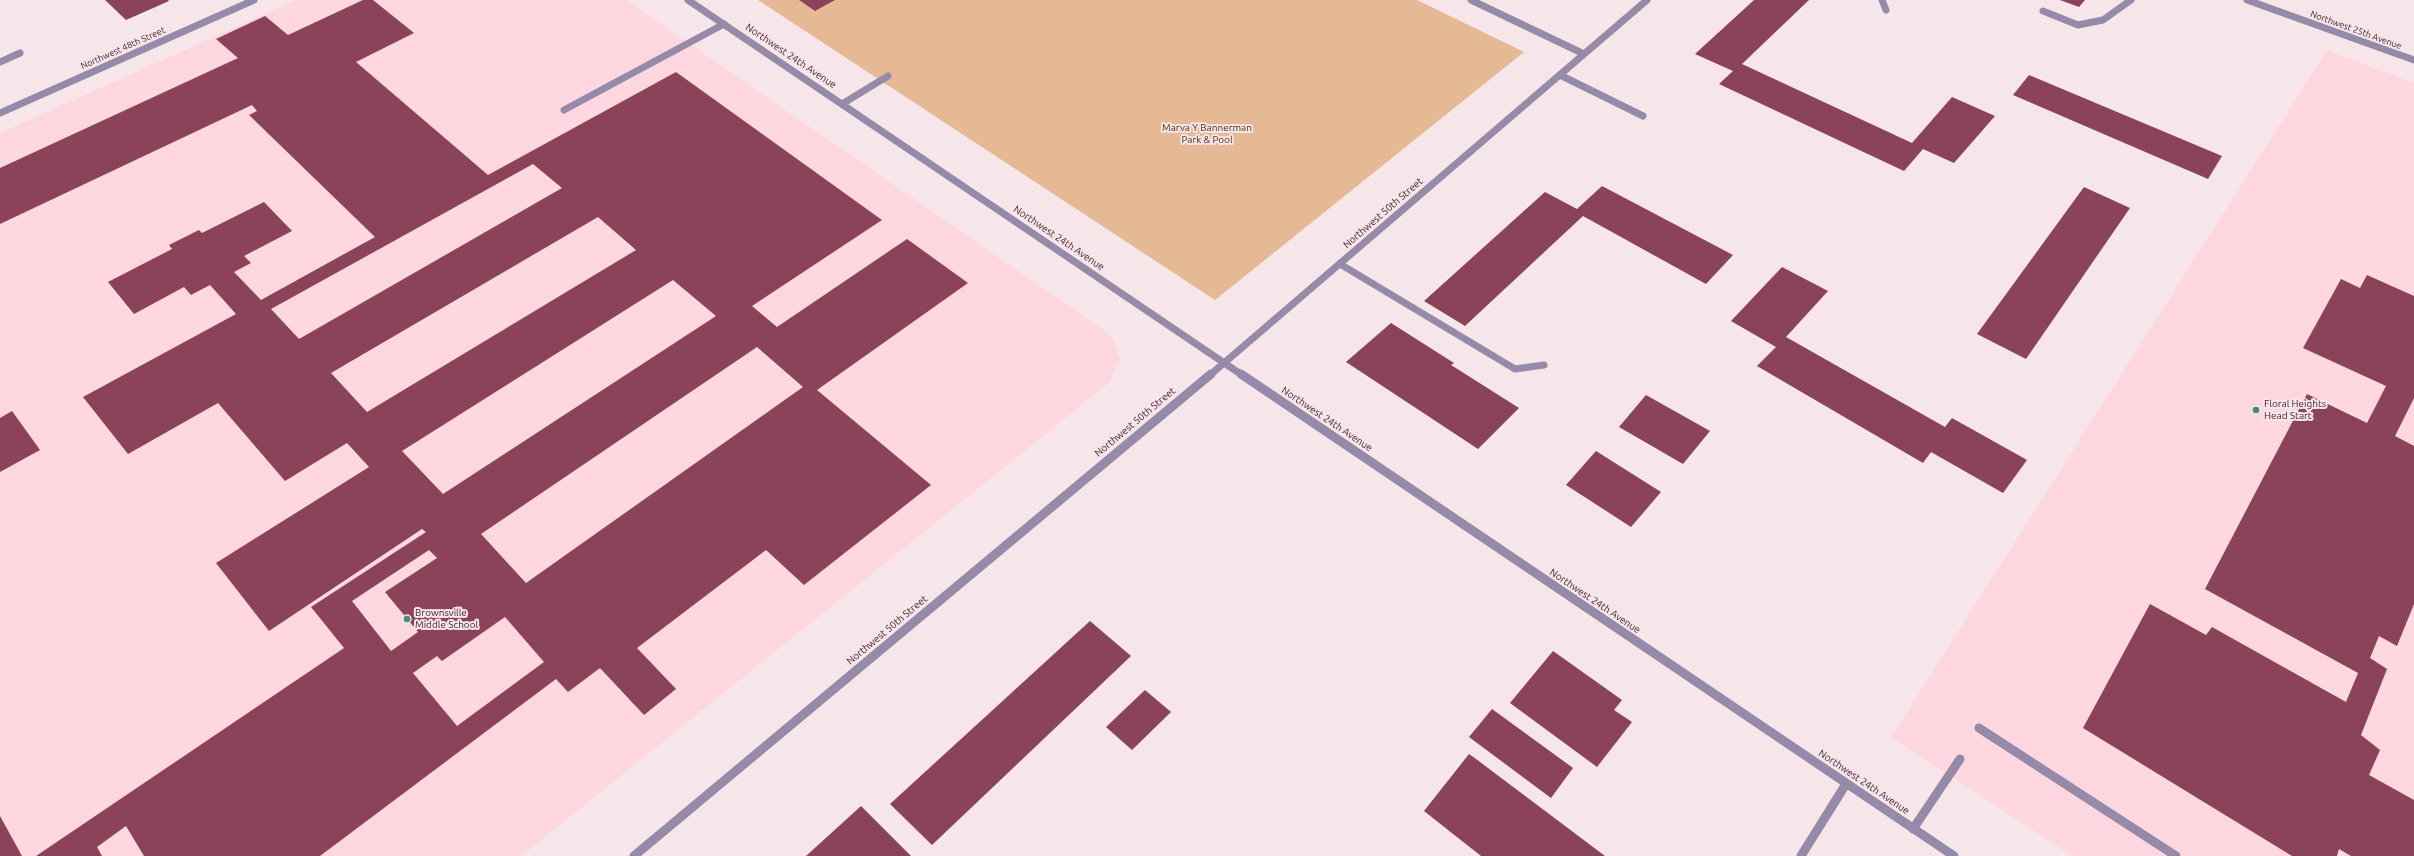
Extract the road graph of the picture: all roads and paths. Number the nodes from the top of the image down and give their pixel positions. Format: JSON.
{"nodes":[{"id":1,"x":254,"y":0,"type":"edge"},
{"id":2,"x":688,"y":0,"type":"edge"},
{"id":3,"x":1471,"y":0,"type":"edge"},
{"id":4,"x":1647,"y":0,"type":"edge"},
{"id":5,"x":1882,"y":0,"type":"edge"},
{"id":6,"x":2131,"y":0,"type":"edge"},
{"id":7,"x":2247,"y":0,"type":"edge"},
{"id":8,"x":1886,"y":10,"type":"dead end"},
{"id":9,"x":2043,"y":11,"type":"dead end"},
{"id":10,"x":724,"y":24,"type":"junction"},
{"id":11,"x":20,"y":53,"type":"dead end"},
{"id":12,"x":1584,"y":54,"type":"junction"},
{"id":13,"x":2414,"y":60,"type":"edge"},
{"id":14,"x":0,"y":62,"type":"edge"},
{"id":15,"x":1560,"y":75,"type":"junction"},
{"id":16,"x":888,"y":76,"type":"dead end"},
{"id":17,"x":842,"y":104,"type":"junction"},
{"id":18,"x":564,"y":110,"type":"dead end"},
{"id":19,"x":0,"y":113,"type":"edge"},
{"id":20,"x":1643,"y":116,"type":"dead end"},
{"id":21,"x":1340,"y":264,"type":"junction"},
{"id":22,"x":1224,"y":363,"type":"junction"},
{"id":23,"x":1544,"y":365,"type":"dead end"},
{"id":24,"x":1979,"y":728,"type":"dead end"},
{"id":25,"x":1960,"y":759,"type":"dead end"},
{"id":26,"x":1846,"y":784,"type":"junction"},
{"id":27,"x":1913,"y":829,"type":"junction"},
{"id":28,"x":634,"y":856,"type":"edge"},
{"id":29,"x":1801,"y":856,"type":"edge"},
{"id":30,"x":1954,"y":856,"type":"edge"},
{"id":31,"x":2176,"y":856,"type":"edge"}],
"edges":[{"from":1,"to":19,"type":"street","name":"Northwest 48th Street"},
{"from":2,"to":10,"type":"street","name":"Northwest 24th Avenue"},
{"from":3,"to":12,"type":"street"},
{"from":4,"to":12,"type":"street","name":"Northwest 50th Street"},
{"from":5,"to":8,"type":"street"},
{"from":6,"to":9,"type":"street"},
{"from":7,"to":13,"type":"street","name":"Northwest 25th Avenue"},
{"from":10,"to":17,"type":"street","name":"Northwest 24th Avenue"},
{"from":10,"to":18,"type":"street"},
{"from":11,"to":14,"type":"street"},
{"from":12,"to":15,"type":"street","name":"Northwest 50th Street"},
{"from":15,"to":20,"type":"street"},
{"from":15,"to":21,"type":"street","name":"Northwest 50th Street"},
{"from":16,"to":17,"type":"street"},
{"from":17,"to":22,"type":"street","name":"Northwest 24th Avenue"},
{"from":21,"to":22,"type":"street","name":"Northwest 50th Street"},
{"from":21,"to":23,"type":"street"},
{"from":22,"to":26,"type":"street","name":"Northwest 24th Avenue"},
{"from":22,"to":28,"type":"street","name":"Northwest 50th Street"},
{"from":24,"to":31,"type":"street"},
{"from":25,"to":27,"type":"street"},
{"from":26,"to":27,"type":"street","name":"Northwest 24th Avenue"},
{"from":26,"to":29,"type":"street"},
{"from":27,"to":30,"type":"street","name":"Northwest 24th Avenue"}]}
